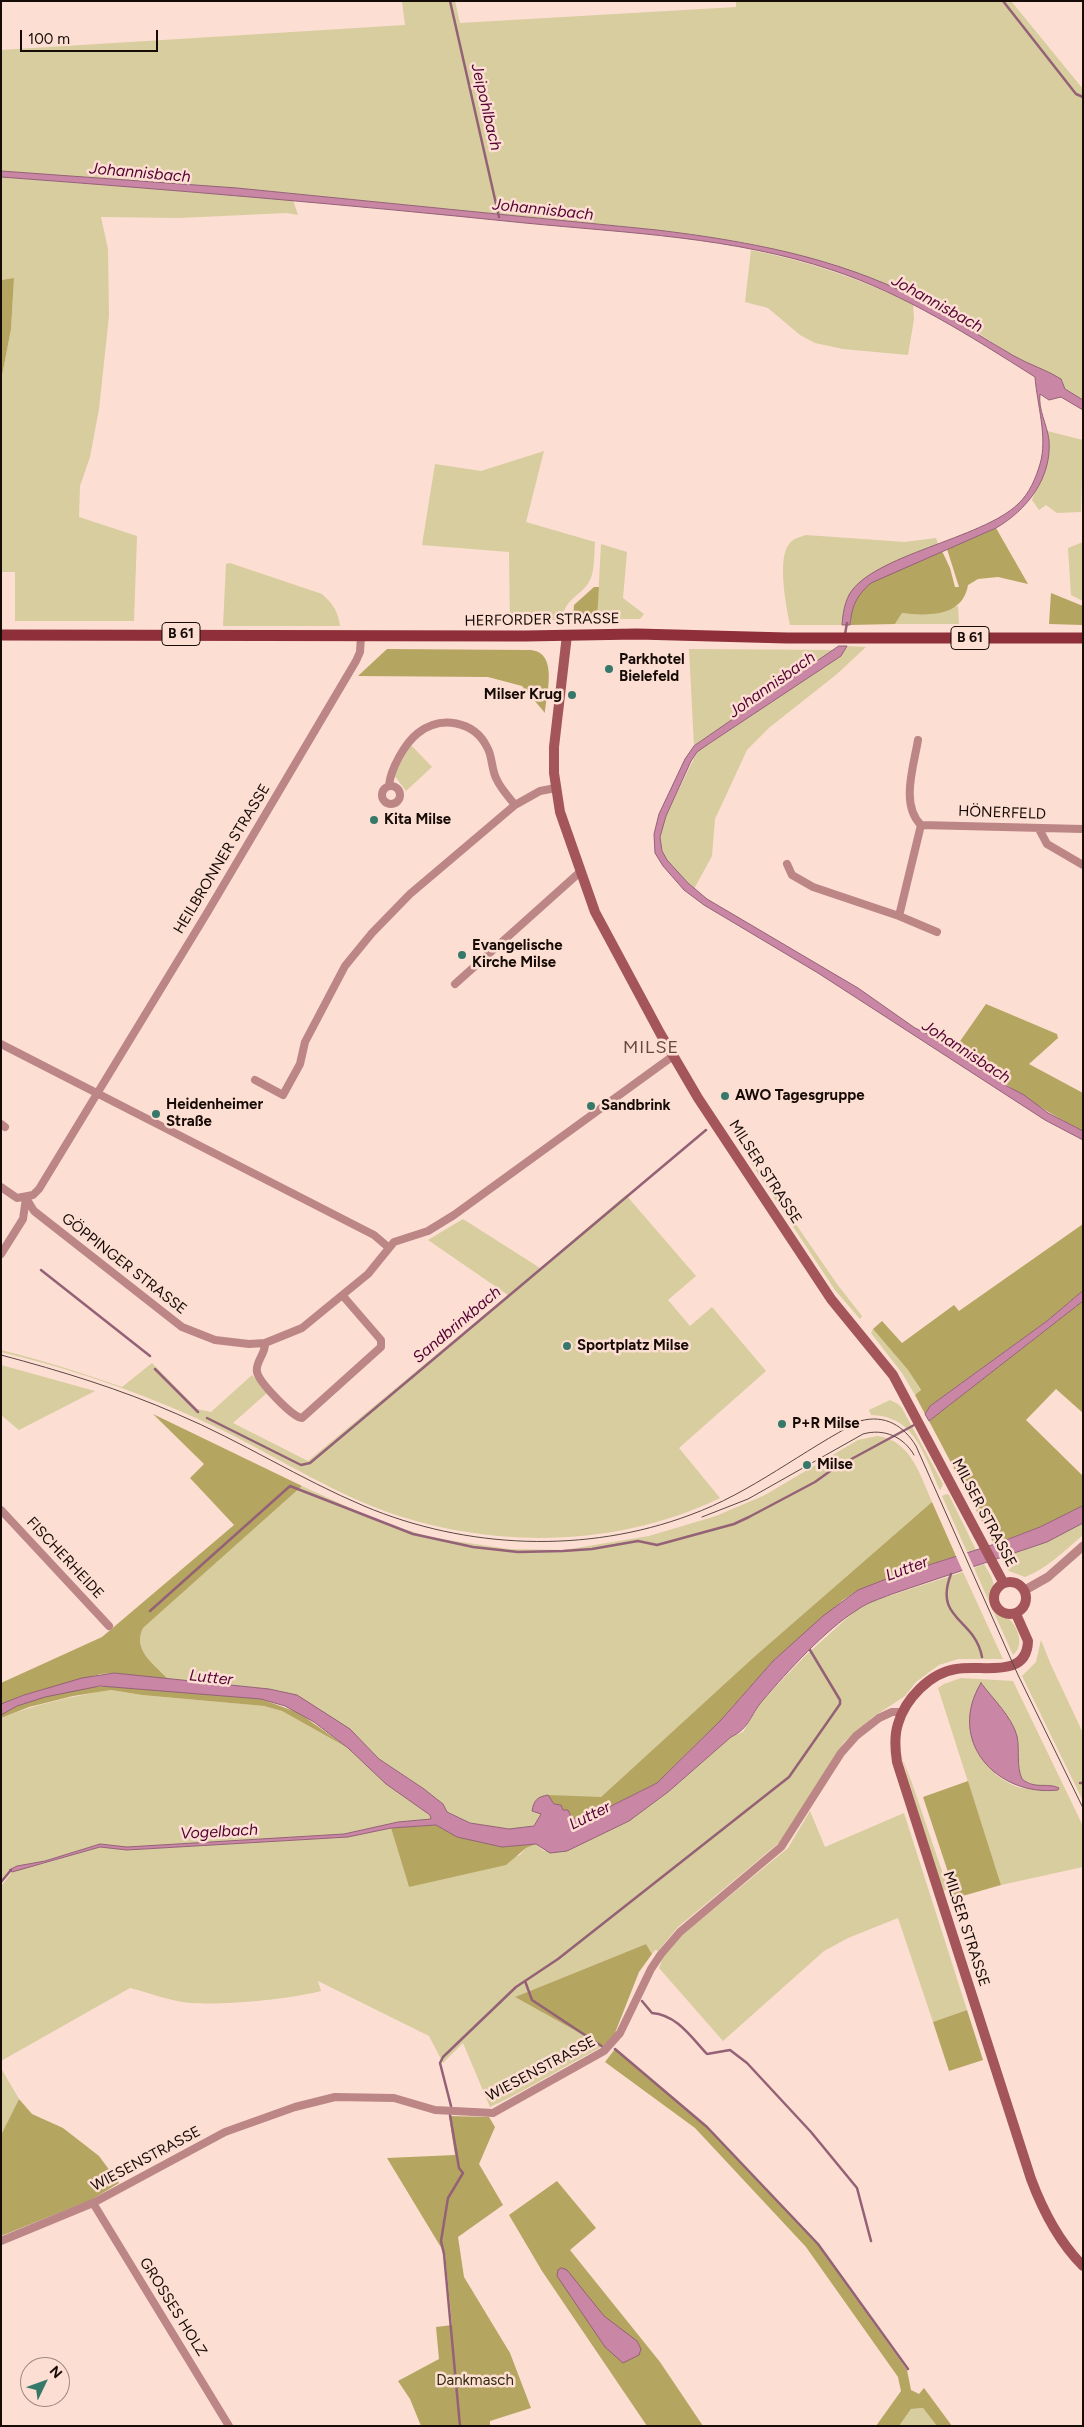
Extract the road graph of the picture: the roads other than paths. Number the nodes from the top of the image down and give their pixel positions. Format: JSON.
{"nodes":[{"id":1,"x":1,"y":635,"type":"edge"},
{"id":2,"x":567,"y":635,"type":"junction"},
{"id":3,"x":361,"y":636,"type":"junction"},
{"id":4,"x":1083,"y":638,"type":"edge"},
{"id":5,"x":918,"y":740,"type":"dead end"},
{"id":6,"x":389,"y":786,"type":"dead end"},
{"id":7,"x":556,"y":788,"type":"junction"},
{"id":8,"x":515,"y":805,"type":"junction"},
{"id":9,"x":921,"y":824,"type":"junction"},
{"id":10,"x":1040,"y":829,"type":"junction"},
{"id":11,"x":1083,"y":829,"type":"edge"},
{"id":12,"x":787,"y":864,"type":"dead end"},
{"id":13,"x":1083,"y":865,"type":"edge"},
{"id":14,"x":580,"y":872,"type":"junction"},
{"id":15,"x":900,"y":916,"type":"junction"},
{"id":16,"x":937,"y":932,"type":"dead end"},
{"id":17,"x":455,"y":984,"type":"dead end"},
{"id":18,"x":1,"y":1044,"type":"edge"},
{"id":19,"x":673,"y":1056,"type":"junction"},
{"id":20,"x":255,"y":1080,"type":"dead end"},
{"id":21,"x":97,"y":1093,"type":"junction"},
{"id":22,"x":1,"y":1187,"type":"edge"},
{"id":23,"x":26,"y":1198,"type":"junction"},
{"id":24,"x":388,"y":1247,"type":"junction"},
{"id":25,"x":1,"y":1254,"type":"edge"},
{"id":26,"x":343,"y":1296,"type":"junction"},
{"id":27,"x":265,"y":1343,"type":"junction"},
{"id":28,"x":1,"y":1510,"type":"edge"},
{"id":29,"x":1083,"y":1546,"type":"edge"},
{"id":30,"x":1003,"y":1582,"type":"junction"},
{"id":31,"x":1025,"y":1590,"type":"junction"},
{"id":32,"x":1016,"y":1614,"type":"junction"},
{"id":33,"x":109,"y":1626,"type":"dead end"},
{"id":34,"x":902,"y":1712,"type":"junction"},
{"id":35,"x":93,"y":2203,"type":"junction"},
{"id":36,"x":1,"y":2241,"type":"edge"},
{"id":37,"x":1083,"y":2266,"type":"edge"},
{"id":38,"x":229,"y":2426,"type":"edge"}],
"edges":[{"from":1,"to":3,"type":"main road","name":"HERFORDER STRASSE","number":"B 61"},
{"from":2,"to":3,"type":"main road","name":"HERFORDER STRASSE","number":"B 61"},
{"from":2,"to":4,"type":"main road","name":"HERFORDER STRASSE","number":"B 61"},
{"from":2,"to":7,"type":"main road","name":"MILSER STRASSE"},
{"from":3,"to":21,"type":"street","name":"HEILBRONNER STRASSE"},
{"from":5,"to":9,"type":"street"},
{"from":6,"to":8,"type":"street"},
{"from":7,"to":8,"type":"street"},
{"from":7,"to":14,"type":"main road","name":"MILSER STRASSE"},
{"from":8,"to":20,"type":"street"},
{"from":9,"to":10,"type":"street","name":"HÖNERFELD"},
{"from":9,"to":15,"type":"street"},
{"from":10,"to":11,"type":"street","name":"HÖNERFELD"},
{"from":10,"to":13,"type":"street"},
{"from":12,"to":15,"type":"street"},
{"from":14,"to":17,"type":"street"},
{"from":14,"to":19,"type":"main road","name":"MILSER STRASSE"},
{"from":15,"to":16,"type":"street"},
{"from":18,"to":21,"type":"street"},
{"from":19,"to":24,"type":"street"},
{"from":19,"to":30,"type":"main road","name":"MILSER STRASSE"},
{"from":21,"to":23,"type":"street"},
{"from":21,"to":24,"type":"street"},
{"from":22,"to":23,"type":"street"},
{"from":23,"to":25,"type":"street"},
{"from":23,"to":27,"type":"street","name":"GÖPPINGER STRASSE"},
{"from":24,"to":26,"type":"street","name":"GÖPPINGER STRASSE"},
{"from":26,"to":27,"type":"street","name":"GÖPPINGER STRASSE"},
{"from":26,"to":27,"type":"street"},
{"from":28,"to":33,"type":"street","name":"FISCHERHEIDE"},
{"from":29,"to":31,"type":"street"},
{"from":30,"to":31,"type":"main road"},
{"from":30,"to":32,"type":"main road"},
{"from":31,"to":32,"type":"main road"},
{"from":32,"to":34,"type":"main road","name":"MILSER STRASSE"},
{"from":34,"to":35,"type":"street","name":"WIESENSTRASSE"},
{"from":34,"to":37,"type":"main road","name":"MILSER STRASSE"},
{"from":35,"to":36,"type":"street","name":"WIESENSTRASSE"},
{"from":35,"to":38,"type":"street","name":"GROSSES HOLZ"}]}
